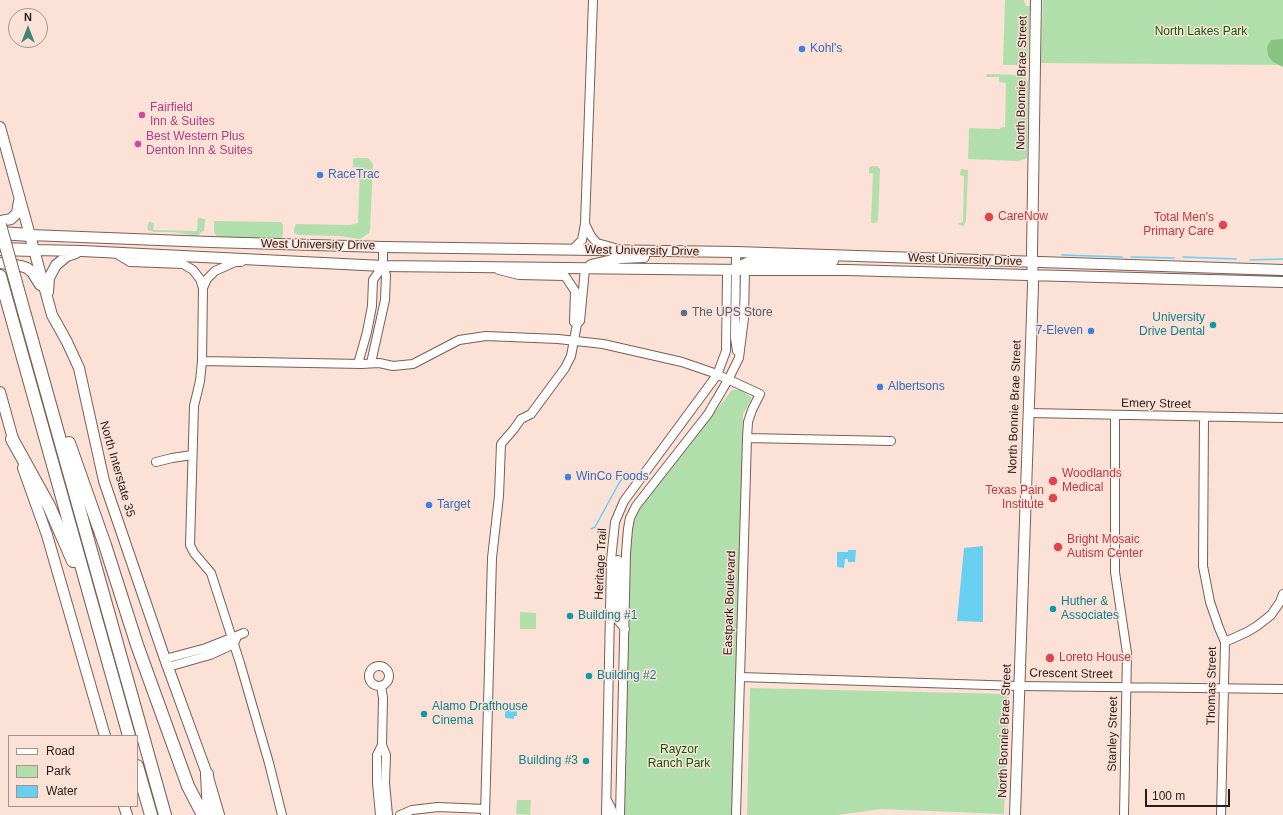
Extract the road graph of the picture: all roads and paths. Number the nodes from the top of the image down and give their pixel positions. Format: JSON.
{"nodes":[{"id":1,"x":593,"y":0,"type":"edge"},
{"id":2,"x":1036,"y":0,"type":"edge"},
{"id":3,"x":0,"y":127,"type":"edge"},
{"id":4,"x":20,"y":200,"type":"junction"},
{"id":5,"x":0,"y":221,"type":"edge"},
{"id":6,"x":585,"y":224,"type":"junction"},
{"id":7,"x":0,"y":225,"type":"edge"},
{"id":8,"x":0,"y":233,"type":"edge"},
{"id":9,"x":30,"y":235,"type":"junction"},
{"id":10,"x":210,"y":242,"type":"junction"},
{"id":11,"x":383,"y":247,"type":"junction"},
{"id":12,"x":0,"y":249,"type":"edge"},
{"id":13,"x":34,"y":250,"type":"junction"},
{"id":14,"x":573,"y":250,"type":"junction"},
{"id":15,"x":621,"y":250,"type":"junction"},
{"id":16,"x":82,"y":251,"type":"junction"},
{"id":17,"x":736,"y":252,"type":"junction"},
{"id":18,"x":115,"y":253,"type":"junction"},
{"id":19,"x":862,"y":256,"type":"junction"},
{"id":20,"x":209,"y":258,"type":"junction"},
{"id":21,"x":262,"y":260,"type":"junction"},
{"id":22,"x":1032,"y":262,"type":"junction"},
{"id":23,"x":0,"y":263,"type":"edge"},
{"id":24,"x":383,"y":266,"type":"junction"},
{"id":25,"x":489,"y":268,"type":"junction"},
{"id":26,"x":571,"y":268,"type":"junction"},
{"id":27,"x":585,"y":268,"type":"junction"},
{"id":28,"x":1244,"y":268,"type":"junction"},
{"id":29,"x":630,"y":269,"type":"junction"},
{"id":30,"x":741,"y":270,"type":"junction"},
{"id":31,"x":1283,"y":270,"type":"edge"},
{"id":32,"x":1033,"y":275,"type":"junction"},
{"id":33,"x":0,"y":276,"type":"edge"},
{"id":34,"x":727,"y":276,"type":"junction"},
{"id":35,"x":1244,"y":280,"type":"junction"},
{"id":36,"x":1283,"y":282,"type":"edge"},
{"id":37,"x":203,"y":288,"type":"junction"},
{"id":38,"x":48,"y":300,"type":"junction"},
{"id":39,"x":52,"y":315,"type":"junction"},
{"id":40,"x":577,"y":324,"type":"junction"},
{"id":41,"x":575,"y":340,"type":"junction"},
{"id":42,"x":202,"y":361,"type":"junction"},
{"id":43,"x":371,"y":363,"type":"junction"},
{"id":44,"x":358,"y":364,"type":"junction"},
{"id":45,"x":717,"y":375,"type":"junction"},
{"id":46,"x":42,"y":377,"type":"junction"},
{"id":47,"x":728,"y":380,"type":"junction"},
{"id":48,"x":0,"y":392,"type":"edge"},
{"id":49,"x":1028,"y":413,"type":"junction"},
{"id":50,"x":1115,"y":415,"type":"junction"},
{"id":51,"x":1204,"y":417,"type":"junction"},
{"id":52,"x":1283,"y":418,"type":"edge"},
{"id":53,"x":747,"y":438,"type":"junction"},
{"id":54,"x":12,"y":439,"type":"junction"},
{"id":55,"x":891,"y":441,"type":"dead end"},
{"id":56,"x":192,"y":455,"type":"junction"},
{"id":57,"x":156,"y":462,"type":"dead end"},
{"id":58,"x":618,"y":560,"type":"dead end"},
{"id":59,"x":1283,"y":594,"type":"edge"},
{"id":60,"x":95,"y":616,"type":"junction"},
{"id":61,"x":624,"y":629,"type":"junction"},
{"id":62,"x":237,"y":638,"type":"junction"},
{"id":63,"x":1225,"y":642,"type":"junction"},
{"id":64,"x":166,"y":663,"type":"junction"},
{"id":65,"x":740,"y":676,"type":"junction"},
{"id":66,"x":381,"y":686,"type":"junction"},
{"id":67,"x":1019,"y":686,"type":"junction"},
{"id":68,"x":1126,"y":687,"type":"junction"},
{"id":69,"x":1224,"y":688,"type":"junction"},
{"id":70,"x":1283,"y":689,"type":"edge"},
{"id":71,"x":608,"y":716,"type":"junction"},
{"id":72,"x":622,"y":717,"type":"junction"},
{"id":73,"x":104,"y":735,"type":"edge"},
{"id":74,"x":129,"y":735,"type":"edge"},
{"id":75,"x":382,"y":745,"type":"junction"},
{"id":76,"x":138,"y":770,"type":"edge"},
{"id":77,"x":207,"y":774,"type":"junction"},
{"id":78,"x":606,"y":799,"type":"junction"},
{"id":79,"x":485,"y":812,"type":"edge"},
{"id":80,"x":151,"y":815,"type":"edge"},
{"id":81,"x":165,"y":815,"type":"edge"},
{"id":82,"x":203,"y":815,"type":"edge"},
{"id":83,"x":209,"y":815,"type":"edge"},
{"id":84,"x":219,"y":815,"type":"edge"},
{"id":85,"x":282,"y":815,"type":"edge"},
{"id":86,"x":380,"y":815,"type":"edge"},
{"id":87,"x":388,"y":815,"type":"edge"},
{"id":88,"x":400,"y":815,"type":"edge"},
{"id":89,"x":606,"y":815,"type":"edge"},
{"id":90,"x":612,"y":815,"type":"edge"},
{"id":91,"x":620,"y":815,"type":"edge"},
{"id":92,"x":736,"y":815,"type":"edge"},
{"id":93,"x":1015,"y":815,"type":"edge"},
{"id":94,"x":1124,"y":815,"type":"edge"},
{"id":95,"x":1221,"y":815,"type":"edge"}],
"edges":[{"from":1,"to":6,"type":"street"},
{"from":2,"to":22,"type":"main road","name":"North Bonnie Brae Street"},
{"from":3,"to":4,"type":"main road","name":"North Interstate 35"},
{"from":4,"to":5,"type":"main road"},
{"from":4,"to":9,"type":"main road","name":"North Interstate 35"},
{"from":6,"to":14,"type":"street"},
{"from":6,"to":15,"type":"street"},
{"from":7,"to":46,"type":"highway","bridge":true},
{"from":8,"to":9,"type":"highway","name":"West University Drive"},
{"from":9,"to":10,"type":"main road","name":"West University Drive"},
{"from":9,"to":13,"type":"main road","name":"North Interstate 35"},
{"from":10,"to":11,"type":"main road","name":"West University Drive"},
{"from":10,"to":20,"type":"main road"},
{"from":11,"to":14,"type":"main road","name":"West University Drive"},
{"from":11,"to":24,"type":"street"},
{"from":12,"to":13,"type":"highway","name":"West University Drive"},
{"from":13,"to":16,"type":"main road","name":"West University Drive"},
{"from":13,"to":38,"type":"main road","name":"North Interstate 35"},
{"from":14,"to":15,"type":"main road","name":"West University Drive"},
{"from":15,"to":17,"type":"main road","name":"West University Drive"},
{"from":16,"to":18,"type":"main road","name":"West University Drive"},
{"from":16,"to":38,"type":"main road"},
{"from":17,"to":19,"type":"main road","name":"West University Drive"},
{"from":17,"to":26,"type":"main road"},
{"from":17,"to":30,"type":"street","name":"Heritage Trail"},
{"from":18,"to":20,"type":"main road","name":"West University Drive"},
{"from":18,"to":37,"type":"street"},
{"from":19,"to":22,"type":"main road","name":"West University Drive"},
{"from":19,"to":30,"type":"main road"},
{"from":20,"to":21,"type":"main road","name":"West University Drive"},
{"from":21,"to":24,"type":"main road","name":"West University Drive"},
{"from":21,"to":37,"type":"street"},
{"from":22,"to":28,"type":"main road","name":"West University Drive"},
{"from":22,"to":32,"type":"main road","name":"North Bonnie Brae Street"},
{"from":23,"to":39,"type":"main road"},
{"from":24,"to":25,"type":"main road","name":"West University Drive"},
{"from":24,"to":43,"type":"street"},
{"from":24,"to":44,"type":"street"},
{"from":25,"to":26,"type":"main road","name":"West University Drive"},
{"from":25,"to":40,"type":"street"},
{"from":26,"to":27,"type":"main road","name":"West University Drive"},
{"from":27,"to":29,"type":"main road","name":"West University Drive"},
{"from":27,"to":40,"type":"street"},
{"from":28,"to":31,"type":"main road","name":"West University Drive"},
{"from":28,"to":35,"type":"main road"},
{"from":29,"to":30,"type":"main road","name":"West University Drive"},
{"from":29,"to":34,"type":"main road"},
{"from":30,"to":32,"type":"main road","name":"West University Drive"},
{"from":30,"to":34,"type":"main road"},
{"from":30,"to":47,"type":"street","name":"Heritage Trail"},
{"from":32,"to":35,"type":"main road","name":"West University Drive"},
{"from":32,"to":49,"type":"main road","name":"North Bonnie Brae Street"},
{"from":33,"to":60,"type":"highway"},
{"from":34,"to":45,"type":"street","name":"Heritage Trail"},
{"from":35,"to":36,"type":"main road","name":"West University Drive"},
{"from":37,"to":42,"type":"street"},
{"from":38,"to":39,"type":"main road","name":"North Interstate 35"},
{"from":39,"to":64,"type":"main road","name":"North Interstate 35"},
{"from":40,"to":41,"type":"street"},
{"from":41,"to":43,"type":"street"},
{"from":41,"to":45,"type":"street"},
{"from":41,"to":79,"type":"street"},
{"from":42,"to":44,"type":"street"},
{"from":42,"to":56,"type":"street"},
{"from":43,"to":44,"type":"street"},
{"from":45,"to":47,"type":"street"},
{"from":45,"to":71,"type":"street","name":"Heritage Trail"},
{"from":46,"to":81,"type":"highway"},
{"from":46,"to":82,"type":"highway"},
{"from":47,"to":53,"type":"street","name":"Eastpark Boulevard"},
{"from":47,"to":61,"type":"street","name":"Heritage Trail"},
{"from":48,"to":54,"type":"main road"},
{"from":49,"to":50,"type":"street","name":"Emery Street"},
{"from":49,"to":67,"type":"main road","name":"North Bonnie Brae Street"},
{"from":50,"to":51,"type":"street","name":"Emery Street"},
{"from":50,"to":68,"type":"street","name":"Stanley Street"},
{"from":51,"to":52,"type":"street","name":"Emery Street"},
{"from":51,"to":63,"type":"street","name":"Thomas Street"},
{"from":53,"to":55,"type":"street"},
{"from":53,"to":65,"type":"street","name":"Eastpark Boulevard"},
{"from":54,"to":60,"type":"highway"},
{"from":54,"to":73,"type":"main road"},
{"from":56,"to":57,"type":"street"},
{"from":56,"to":62,"type":"street"},
{"from":58,"to":61,"type":"street"},
{"from":59,"to":63,"type":"street"},
{"from":60,"to":74,"type":"highway"},
{"from":61,"to":72,"type":"street","name":"Heritage Trail"},
{"from":62,"to":64,"type":"street"},
{"from":62,"to":85,"type":"street"},
{"from":63,"to":69,"type":"street","name":"Thomas Street"},
{"from":64,"to":77,"type":"main road","name":"North Interstate 35"},
{"from":65,"to":67,"type":"street","name":"Crescent Street"},
{"from":65,"to":92,"type":"street","name":"Eastpark Boulevard"},
{"from":66,"to":66,"type":"street"},
{"from":66,"to":75,"type":"street"},
{"from":67,"to":68,"type":"street","name":"Crescent Street"},
{"from":67,"to":93,"type":"main road","name":"North Bonnie Brae Street"},
{"from":68,"to":69,"type":"street","name":"Crescent Street"},
{"from":68,"to":94,"type":"street","name":"Stanley Street"},
{"from":69,"to":70,"type":"street","name":"Crescent Street"},
{"from":69,"to":95,"type":"street","name":"Thomas Street"},
{"from":71,"to":72,"type":"street"},
{"from":71,"to":78,"type":"street","name":"Heritage Trail"},
{"from":72,"to":91,"type":"street","name":"Heritage Trail"},
{"from":75,"to":86,"type":"street"},
{"from":75,"to":87,"type":"street"},
{"from":76,"to":80,"type":"highway"},
{"from":77,"to":83,"type":"highway"},
{"from":77,"to":84,"type":"main road","name":"North Interstate 35"},
{"from":78,"to":89,"type":"street","name":"Heritage Trail"},
{"from":78,"to":90,"type":"street"},
{"from":79,"to":88,"type":"street"}]}
